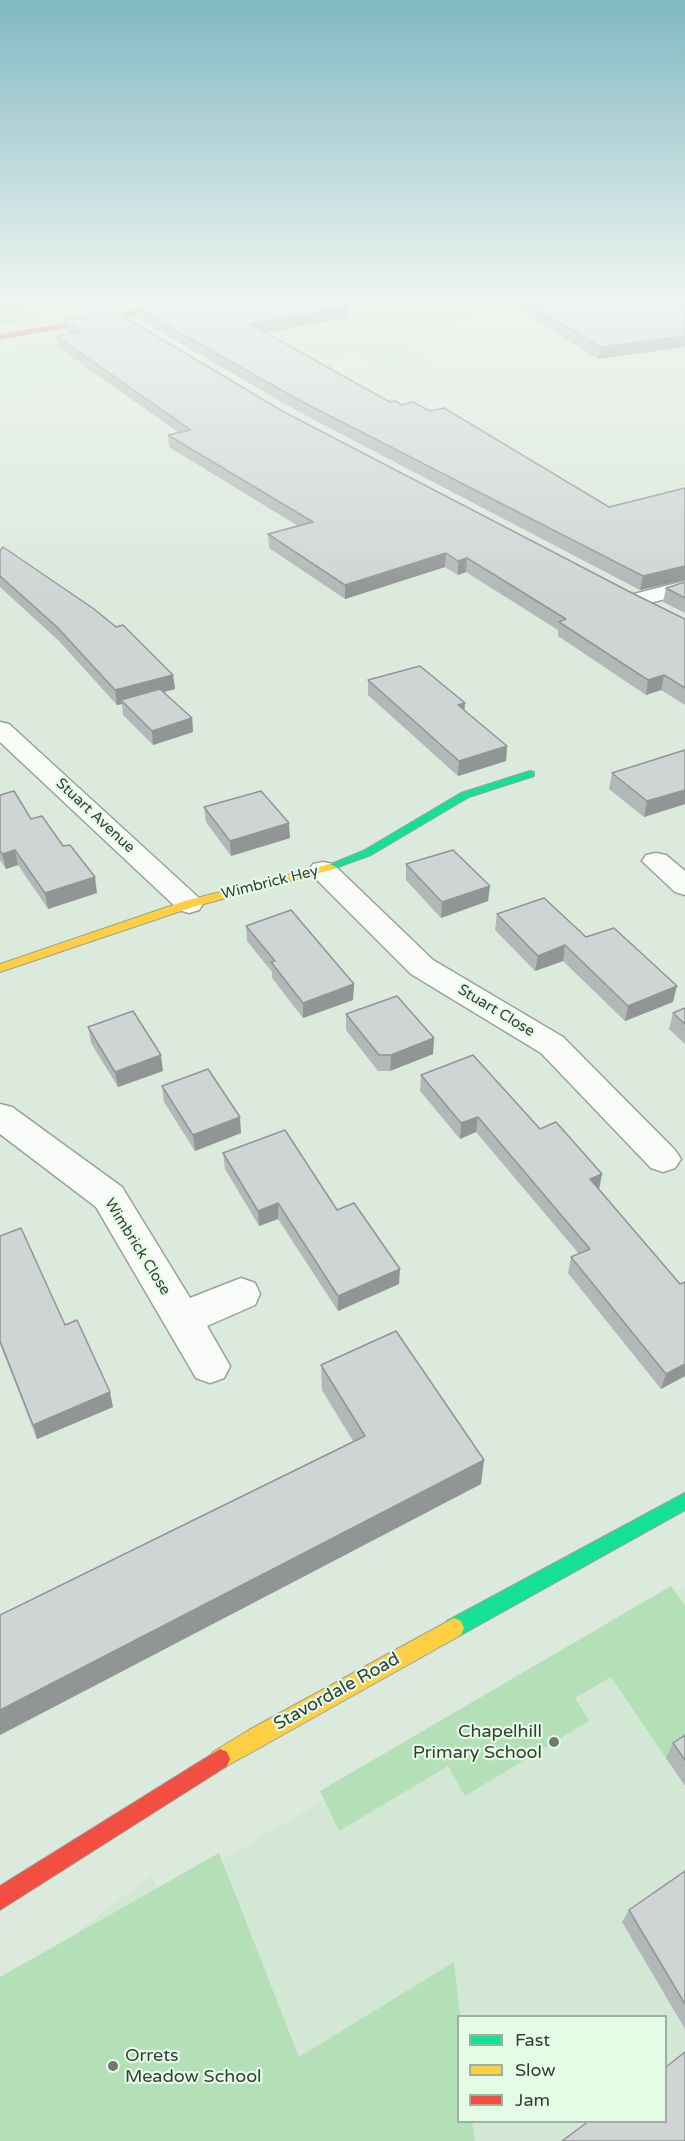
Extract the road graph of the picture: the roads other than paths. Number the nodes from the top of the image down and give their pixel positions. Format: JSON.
{"nodes":[{"id":1,"x":685,"y":587,"type":"edge"},
{"id":2,"x":632,"y":597,"type":"joint"},
{"id":3,"x":657,"y":610,"type":"edge"},
{"id":4,"x":0,"y":729,"type":"edge"},
{"id":5,"x":530,"y":774,"type":"dead end"},
{"id":6,"x":656,"y":861,"type":"dead end"},
{"id":7,"x":323,"y":870,"type":"junction"},
{"id":8,"x":685,"y":886,"type":"edge"},
{"id":9,"x":189,"y":904,"type":"junction"},
{"id":10,"x":0,"y":968,"type":"edge"},
{"id":11,"x":0,"y":1116,"type":"edge"},
{"id":12,"x":663,"y":1159,"type":"dead end"},
{"id":13,"x":241,"y":1293,"type":"dead end"},
{"id":14,"x":182,"y":1319,"type":"junction"},
{"id":15,"x":210,"y":1366,"type":"dead end"},
{"id":16,"x":685,"y":1501,"type":"edge"},
{"id":17,"x":0,"y":1899,"type":"edge"}],
"edges":[{"from":1,"to":2,"type":"street"},
{"from":2,"to":3,"type":"street"},
{"from":4,"to":9,"type":"street","name":"Stuart Avenue"},
{"from":5,"to":7,"type":"street","name":"Wimbrick Hey"},
{"from":6,"to":8,"type":"street"},
{"from":7,"to":9,"type":"street","name":"Wimbrick Hey"},
{"from":7,"to":12,"type":"street","name":"Stuart Close"},
{"from":9,"to":10,"type":"street","name":"Wimbrick Hey"},
{"from":11,"to":14,"type":"street","name":"Wimbrick Close"},
{"from":13,"to":14,"type":"street"},
{"from":14,"to":15,"type":"street","name":"Wimbrick Close"},
{"from":16,"to":17,"type":"street","name":"Stavordale Road"}]}
